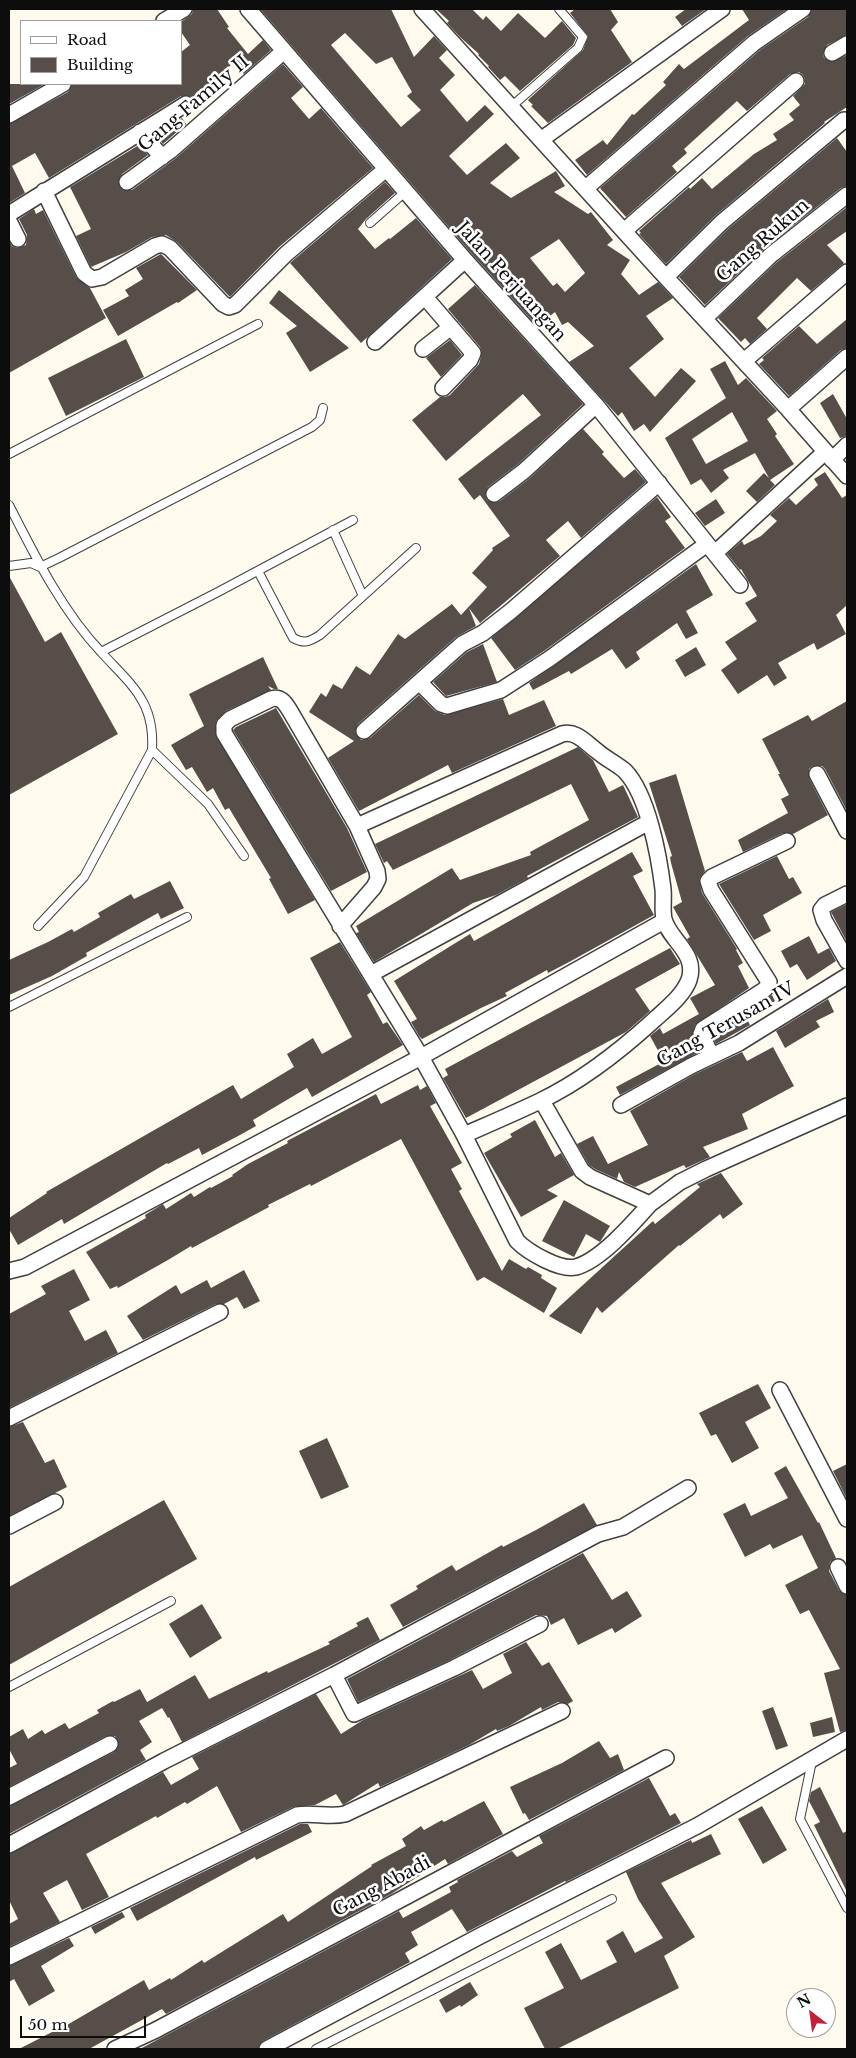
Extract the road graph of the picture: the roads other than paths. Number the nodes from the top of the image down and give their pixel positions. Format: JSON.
{"nodes":[{"id":1,"x":184,"y":9,"type":"edge"},
{"id":2,"x":248,"y":9,"type":"edge"},
{"id":3,"x":422,"y":9,"type":"edge"},
{"id":4,"x":559,"y":9,"type":"edge"},
{"id":5,"x":722,"y":9,"type":"edge"},
{"id":6,"x":802,"y":9,"type":"edge"},
{"id":7,"x":166,"y":20,"type":"edge"},
{"id":8,"x":847,"y":44,"type":"edge"},
{"id":9,"x":284,"y":51,"type":"junction"},
{"id":10,"x":832,"y":53,"type":"dead end"},
{"id":11,"x":796,"y":81,"type":"dead end"},
{"id":12,"x":61,"y":85,"type":"edge"},
{"id":13,"x":186,"y":104,"type":"dead end"},
{"id":14,"x":512,"y":106,"type":"junction"},
{"id":15,"x":9,"y":115,"type":"edge"},
{"id":16,"x":844,"y":120,"type":"dead end"},
{"id":17,"x":140,"y":132,"type":"junction"},
{"id":18,"x":542,"y":139,"type":"junction"},
{"id":19,"x":162,"y":157,"type":"junction"},
{"id":20,"x":386,"y":169,"type":"junction"},
{"id":21,"x":127,"y":182,"type":"dead end"},
{"id":22,"x":586,"y":188,"type":"junction"},
{"id":23,"x":44,"y":191,"type":"junction"},
{"id":24,"x":405,"y":192,"type":"junction"},
{"id":25,"x":847,"y":195,"type":"edge"},
{"id":26,"x":9,"y":214,"type":"edge"},
{"id":27,"x":9,"y":221,"type":"edge"},
{"id":28,"x":370,"y":223,"type":"dead end"},
{"id":29,"x":624,"y":231,"type":"junction"},
{"id":30,"x":18,"y":239,"type":"dead end"},
{"id":31,"x":465,"y":260,"type":"junction"},
{"id":32,"x":847,"y":272,"type":"edge"},
{"id":33,"x":666,"y":277,"type":"junction"},
{"id":34,"x":425,"y":297,"type":"junction"},
{"id":35,"x":705,"y":318,"type":"junction"},
{"id":36,"x":258,"y":324,"type":"dead end"},
{"id":37,"x":451,"y":327,"type":"junction"},
{"id":38,"x":374,"y":342,"type":"dead end"},
{"id":39,"x":423,"y":349,"type":"dead end"},
{"id":40,"x":847,"y":357,"type":"edge"},
{"id":41,"x":744,"y":361,"type":"junction"},
{"id":42,"x":443,"y":388,"type":"dead end"},
{"id":43,"x":596,"y":405,"type":"junction"},
{"id":44,"x":323,"y":408,"type":"dead end"},
{"id":45,"x":788,"y":409,"type":"junction"},
{"id":46,"x":847,"y":445,"type":"edge"},
{"id":47,"x":9,"y":454,"type":"edge"},
{"id":48,"x":828,"y":456,"type":"junction"},
{"id":49,"x":847,"y":476,"type":"edge"},
{"id":50,"x":659,"y":483,"type":"junction"},
{"id":51,"x":494,"y":494,"type":"dead end"},
{"id":52,"x":9,"y":505,"type":"edge"},
{"id":53,"x":354,"y":520,"type":"dead end"},
{"id":54,"x":333,"y":530,"type":"junction"},
{"id":55,"x":416,"y":548,"type":"dead end"},
{"id":56,"x":711,"y":548,"type":"junction"},
{"id":57,"x":9,"y":566,"type":"edge"},
{"id":58,"x":40,"y":567,"type":"junction"},
{"id":59,"x":258,"y":571,"type":"junction"},
{"id":60,"x":740,"y":585,"type":"dead end"},
{"id":61,"x":363,"y":596,"type":"junction"},
{"id":62,"x":100,"y":652,"type":"junction"},
{"id":63,"x":420,"y":683,"type":"junction"},
{"id":64,"x":364,"y":730,"type":"dead end"},
{"id":65,"x":152,"y":750,"type":"junction"},
{"id":66,"x":818,"y":774,"type":"dead end"},
{"id":67,"x":649,"y":822,"type":"junction"},
{"id":68,"x":357,"y":826,"type":"junction"},
{"id":69,"x":847,"y":830,"type":"edge"},
{"id":70,"x":787,"y":841,"type":"dead end"},
{"id":71,"x":244,"y":856,"type":"dead end"},
{"id":72,"x":847,"y":894,"type":"edge"},
{"id":73,"x":187,"y":917,"type":"dead end"},
{"id":74,"x":664,"y":921,"type":"junction"},
{"id":75,"x":38,"y":926,"type":"dead end"},
{"id":76,"x":340,"y":926,"type":"junction"},
{"id":77,"x":847,"y":961,"type":"edge"},
{"id":78,"x":371,"y":974,"type":"junction"},
{"id":79,"x":847,"y":976,"type":"edge"},
{"id":80,"x":9,"y":1007,"type":"edge"},
{"id":81,"x":712,"y":1056,"type":"junction"},
{"id":82,"x":421,"y":1057,"type":"junction"},
{"id":83,"x":542,"y":1101,"type":"junction"},
{"id":84,"x":622,"y":1104,"type":"dead end"},
{"id":85,"x":847,"y":1106,"type":"edge"},
{"id":86,"x":464,"y":1135,"type":"junction"},
{"id":87,"x":650,"y":1204,"type":"junction"},
{"id":88,"x":9,"y":1270,"type":"edge"},
{"id":89,"x":220,"y":1312,"type":"dead end"},
{"id":90,"x":780,"y":1390,"type":"dead end"},
{"id":91,"x":9,"y":1418,"type":"edge"},
{"id":92,"x":688,"y":1488,"type":"dead end"},
{"id":93,"x":55,"y":1502,"type":"dead end"},
{"id":94,"x":847,"y":1519,"type":"edge"},
{"id":95,"x":9,"y":1526,"type":"edge"},
{"id":96,"x":838,"y":1567,"type":"dead end"},
{"id":97,"x":847,"y":1586,"type":"edge"},
{"id":98,"x":172,"y":1601,"type":"dead end"},
{"id":99,"x":540,"y":1624,"type":"dead end"},
{"id":100,"x":334,"y":1676,"type":"junction"},
{"id":101,"x":9,"y":1687,"type":"edge"},
{"id":102,"x":562,"y":1712,"type":"dead end"},
{"id":103,"x":847,"y":1739,"type":"edge"},
{"id":104,"x":110,"y":1744,"type":"dead end"},
{"id":105,"x":666,"y":1758,"type":"dead end"},
{"id":106,"x":812,"y":1759,"type":"junction"},
{"id":107,"x":9,"y":1797,"type":"edge"},
{"id":108,"x":9,"y":1845,"type":"edge"},
{"id":109,"x":612,"y":1899,"type":"dead end"},
{"id":110,"x":847,"y":1908,"type":"edge"},
{"id":111,"x":9,"y":1957,"type":"edge"},
{"id":112,"x":122,"y":2048,"type":"edge"},
{"id":113,"x":267,"y":2049,"type":"edge"},
{"id":114,"x":316,"y":2049,"type":"edge"}],
"edges":[{"from":1,"to":7,"type":"street"},
{"from":2,"to":9,"type":"street","name":"Jalan Perjuangan"},
{"from":3,"to":14,"type":"street"},
{"from":4,"to":14,"type":"lane"},
{"from":5,"to":18,"type":"street"},
{"from":6,"to":22,"type":"street"},
{"from":8,"to":10,"type":"street"},
{"from":9,"to":19,"type":"street","name":"Gang Family II"},
{"from":9,"to":20,"type":"street","name":"Jalan Perjuangan"},
{"from":11,"to":29,"type":"street"},
{"from":12,"to":15,"type":"street"},
{"from":13,"to":17,"type":"street"},
{"from":14,"to":18,"type":"street"},
{"from":16,"to":33,"type":"street"},
{"from":17,"to":19,"type":"street"},
{"from":17,"to":23,"type":"street"},
{"from":18,"to":22,"type":"street"},
{"from":19,"to":21,"type":"street","name":"Gang Family II"},
{"from":20,"to":23,"type":"street"},
{"from":20,"to":24,"type":"street","name":"Jalan Perjuangan"},
{"from":22,"to":29,"type":"street"},
{"from":23,"to":26,"type":"street"},
{"from":24,"to":28,"type":"lane"},
{"from":24,"to":31,"type":"street","name":"Jalan Perjuangan"},
{"from":25,"to":35,"type":"street","name":"Gang Rukun"},
{"from":27,"to":30,"type":"street"},
{"from":29,"to":33,"type":"street"},
{"from":31,"to":34,"type":"street"},
{"from":31,"to":43,"type":"street","name":"Jalan Perjuangan"},
{"from":32,"to":41,"type":"street"},
{"from":33,"to":35,"type":"street"},
{"from":34,"to":37,"type":"street"},
{"from":34,"to":38,"type":"street"},
{"from":35,"to":41,"type":"street"},
{"from":36,"to":47,"type":"lane"},
{"from":37,"to":39,"type":"street"},
{"from":37,"to":42,"type":"street"},
{"from":40,"to":45,"type":"street"},
{"from":41,"to":45,"type":"street"},
{"from":43,"to":50,"type":"street","name":"Jalan Perjuangan"},
{"from":43,"to":51,"type":"street"},
{"from":44,"to":58,"type":"lane"},
{"from":45,"to":48,"type":"street"},
{"from":46,"to":48,"type":"street"},
{"from":48,"to":49,"type":"street"},
{"from":48,"to":56,"type":"street"},
{"from":50,"to":56,"type":"street","name":"Jalan Perjuangan"},
{"from":50,"to":63,"type":"street"},
{"from":52,"to":58,"type":"lane"},
{"from":53,"to":54,"type":"lane"},
{"from":54,"to":59,"type":"lane"},
{"from":54,"to":61,"type":"lane"},
{"from":55,"to":61,"type":"lane"},
{"from":56,"to":60,"type":"street","name":"Jalan Perjuangan"},
{"from":56,"to":63,"type":"street"},
{"from":57,"to":58,"type":"lane"},
{"from":58,"to":62,"type":"lane"},
{"from":59,"to":61,"type":"lane"},
{"from":59,"to":62,"type":"lane"},
{"from":62,"to":65,"type":"lane"},
{"from":63,"to":64,"type":"street"},
{"from":65,"to":71,"type":"lane"},
{"from":65,"to":75,"type":"lane"},
{"from":66,"to":69,"type":"street"},
{"from":67,"to":68,"type":"street"},
{"from":67,"to":74,"type":"street"},
{"from":67,"to":78,"type":"street"},
{"from":68,"to":76,"type":"street"},
{"from":68,"to":76,"type":"street"},
{"from":70,"to":81,"type":"street"},
{"from":72,"to":77,"type":"street"},
{"from":73,"to":80,"type":"lane"},
{"from":74,"to":82,"type":"street"},
{"from":74,"to":83,"type":"street"},
{"from":76,"to":78,"type":"street"},
{"from":78,"to":82,"type":"street"},
{"from":79,"to":81,"type":"street","name":"Gang Terusan IV"},
{"from":81,"to":84,"type":"street","name":"Gang Terusan IV"},
{"from":82,"to":86,"type":"street"},
{"from":82,"to":88,"type":"street"},
{"from":83,"to":86,"type":"street"},
{"from":83,"to":87,"type":"street"},
{"from":85,"to":87,"type":"street"},
{"from":86,"to":87,"type":"street"},
{"from":89,"to":91,"type":"street"},
{"from":90,"to":94,"type":"street"},
{"from":92,"to":100,"type":"street"},
{"from":93,"to":95,"type":"street"},
{"from":96,"to":97,"type":"street"},
{"from":98,"to":101,"type":"lane"},
{"from":99,"to":100,"type":"street"},
{"from":100,"to":108,"type":"street"},
{"from":102,"to":111,"type":"street"},
{"from":103,"to":106,"type":"street"},
{"from":104,"to":107,"type":"street"},
{"from":105,"to":112,"type":"street","name":"Gang Abadi"},
{"from":106,"to":110,"type":"lane"},
{"from":106,"to":113,"type":"street"},
{"from":109,"to":114,"type":"lane"}]}
